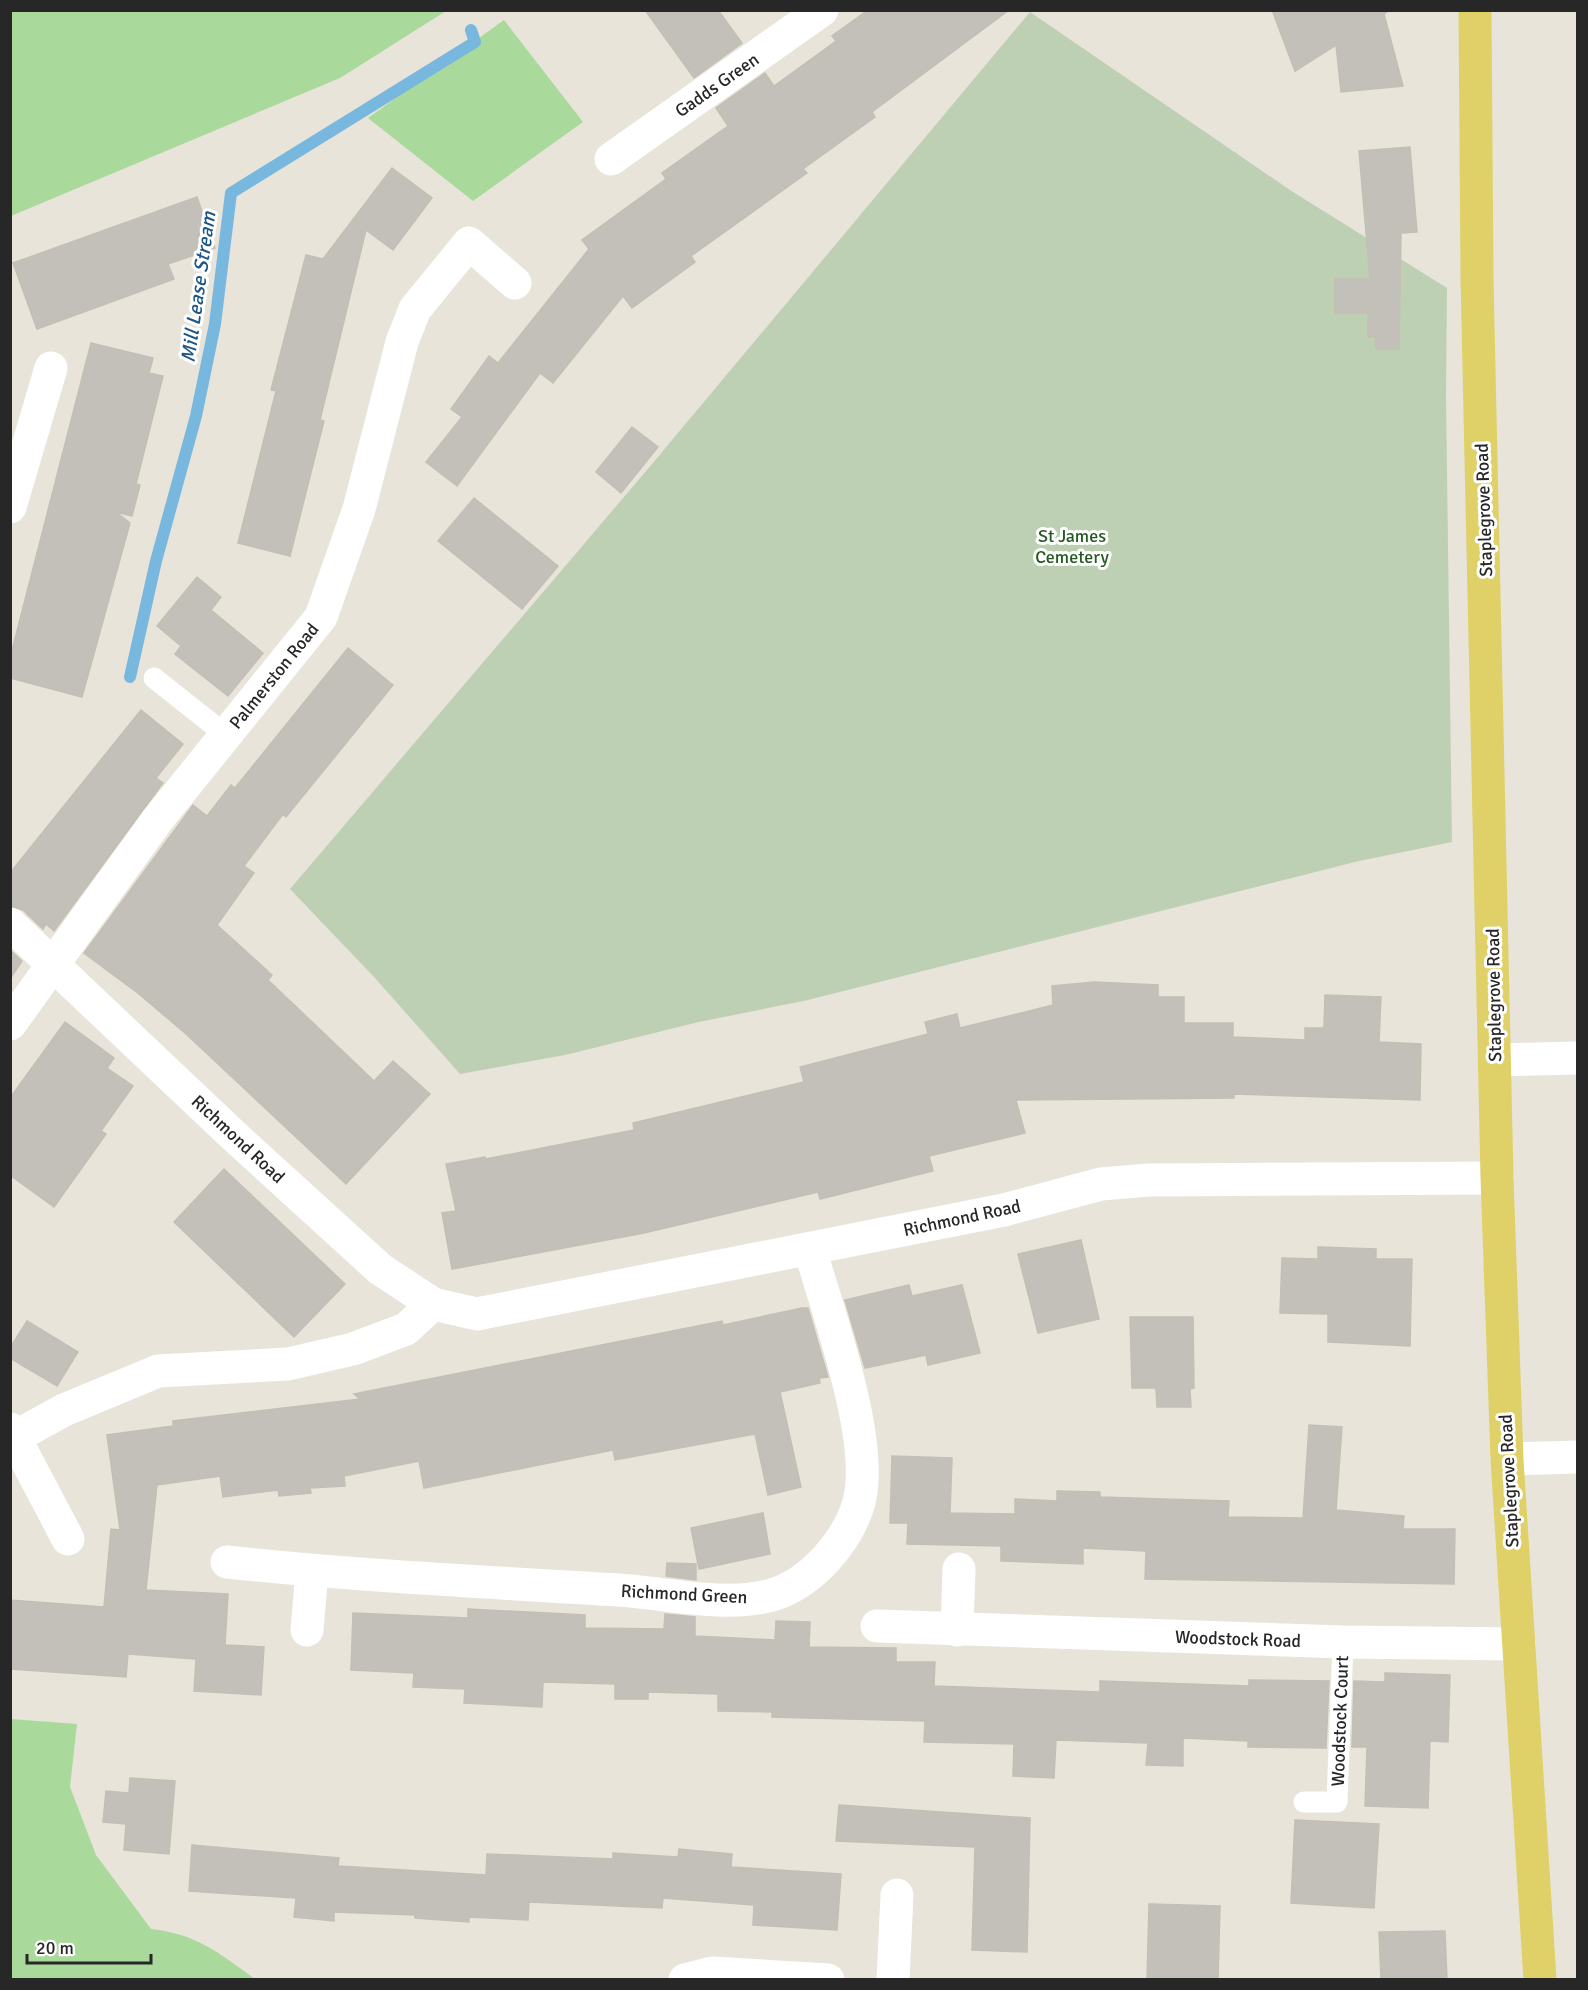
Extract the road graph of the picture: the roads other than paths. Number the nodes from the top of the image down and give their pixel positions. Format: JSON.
{"nodes":[{"id":1,"x":822,"y":10,"type":"edge"},
{"id":2,"x":1475,"y":10,"type":"edge"},
{"id":3,"x":611,"y":159,"type":"dead end"},
{"id":4,"x":515,"y":283,"type":"dead end"},
{"id":5,"x":51,"y":368,"type":"dead end"},
{"id":6,"x":10,"y":507,"type":"edge"},
{"id":7,"x":154,"y":678,"type":"dead end"},
{"id":8,"x":226,"y":735,"type":"junction"},
{"id":9,"x":10,"y":924,"type":"edge"},
{"id":10,"x":53,"y":962,"type":"junction"},
{"id":11,"x":10,"y":1024,"type":"edge"},
{"id":12,"x":1578,"y":1058,"type":"edge"},
{"id":13,"x":1496,"y":1060,"type":"junction"},
{"id":14,"x":1497,"y":1178,"type":"junction"},
{"id":15,"x":810,"y":1249,"type":"junction"},
{"id":16,"x":433,"y":1304,"type":"junction"},
{"id":17,"x":13,"y":1433,"type":"edge"},
{"id":18,"x":1573,"y":1457,"type":"edge"},
{"id":19,"x":1507,"y":1459,"type":"junction"},
{"id":20,"x":68,"y":1539,"type":"dead end"},
{"id":21,"x":227,"y":1562,"type":"dead end"},
{"id":22,"x":959,"y":1569,"type":"dead end"},
{"id":23,"x":312,"y":1571,"type":"junction"},
{"id":24,"x":877,"y":1626,"type":"dead end"},
{"id":25,"x":307,"y":1630,"type":"dead end"},
{"id":26,"x":957,"y":1630,"type":"junction"},
{"id":27,"x":1342,"y":1642,"type":"junction"},
{"id":28,"x":1519,"y":1644,"type":"junction"},
{"id":29,"x":1304,"y":1802,"type":"dead end"},
{"id":30,"x":897,"y":1895,"type":"dead end"},
{"id":31,"x":685,"y":1980,"type":"edge"},
{"id":32,"x":828,"y":1980,"type":"edge"},
{"id":33,"x":893,"y":1980,"type":"edge"},
{"id":34,"x":1540,"y":1980,"type":"edge"}],
"edges":[{"from":1,"to":3,"type":"street","name":"Gadds Green"},
{"from":2,"to":13,"type":"main road","name":"Staplegrove Road"},
{"from":4,"to":8,"type":"street","name":"Palmerston Road"},
{"from":5,"to":6,"type":"street"},
{"from":7,"to":8,"type":"lane"},
{"from":8,"to":10,"type":"street","name":"Palmerston Road"},
{"from":9,"to":10,"type":"street","name":"Richmond Road"},
{"from":10,"to":11,"type":"street","name":"Palmerston Road"},
{"from":10,"to":16,"type":"street","name":"Richmond Road"},
{"from":12,"to":13,"type":"street"},
{"from":13,"to":14,"type":"main road","name":"Staplegrove Road"},
{"from":14,"to":15,"type":"street","name":"Richmond Road"},
{"from":14,"to":19,"type":"main road","name":"Staplegrove Road"},
{"from":15,"to":16,"type":"street","name":"Richmond Road"},
{"from":15,"to":23,"type":"street","name":"Richmond Green"},
{"from":16,"to":17,"type":"street"},
{"from":17,"to":20,"type":"street"},
{"from":18,"to":19,"type":"street"},
{"from":19,"to":28,"type":"main road","name":"Staplegrove Road"},
{"from":21,"to":23,"type":"street","name":"Richmond Green"},
{"from":22,"to":26,"type":"street"},
{"from":23,"to":25,"type":"street"},
{"from":24,"to":26,"type":"street","name":"Woodstock Road"},
{"from":26,"to":27,"type":"street","name":"Woodstock Road"},
{"from":27,"to":28,"type":"street","name":"Woodstock Road"},
{"from":27,"to":29,"type":"lane","name":"Woodstock Court"},
{"from":28,"to":34,"type":"main road","name":"Staplegrove Road"},
{"from":30,"to":33,"type":"street"},
{"from":31,"to":32,"type":"street"}]}
